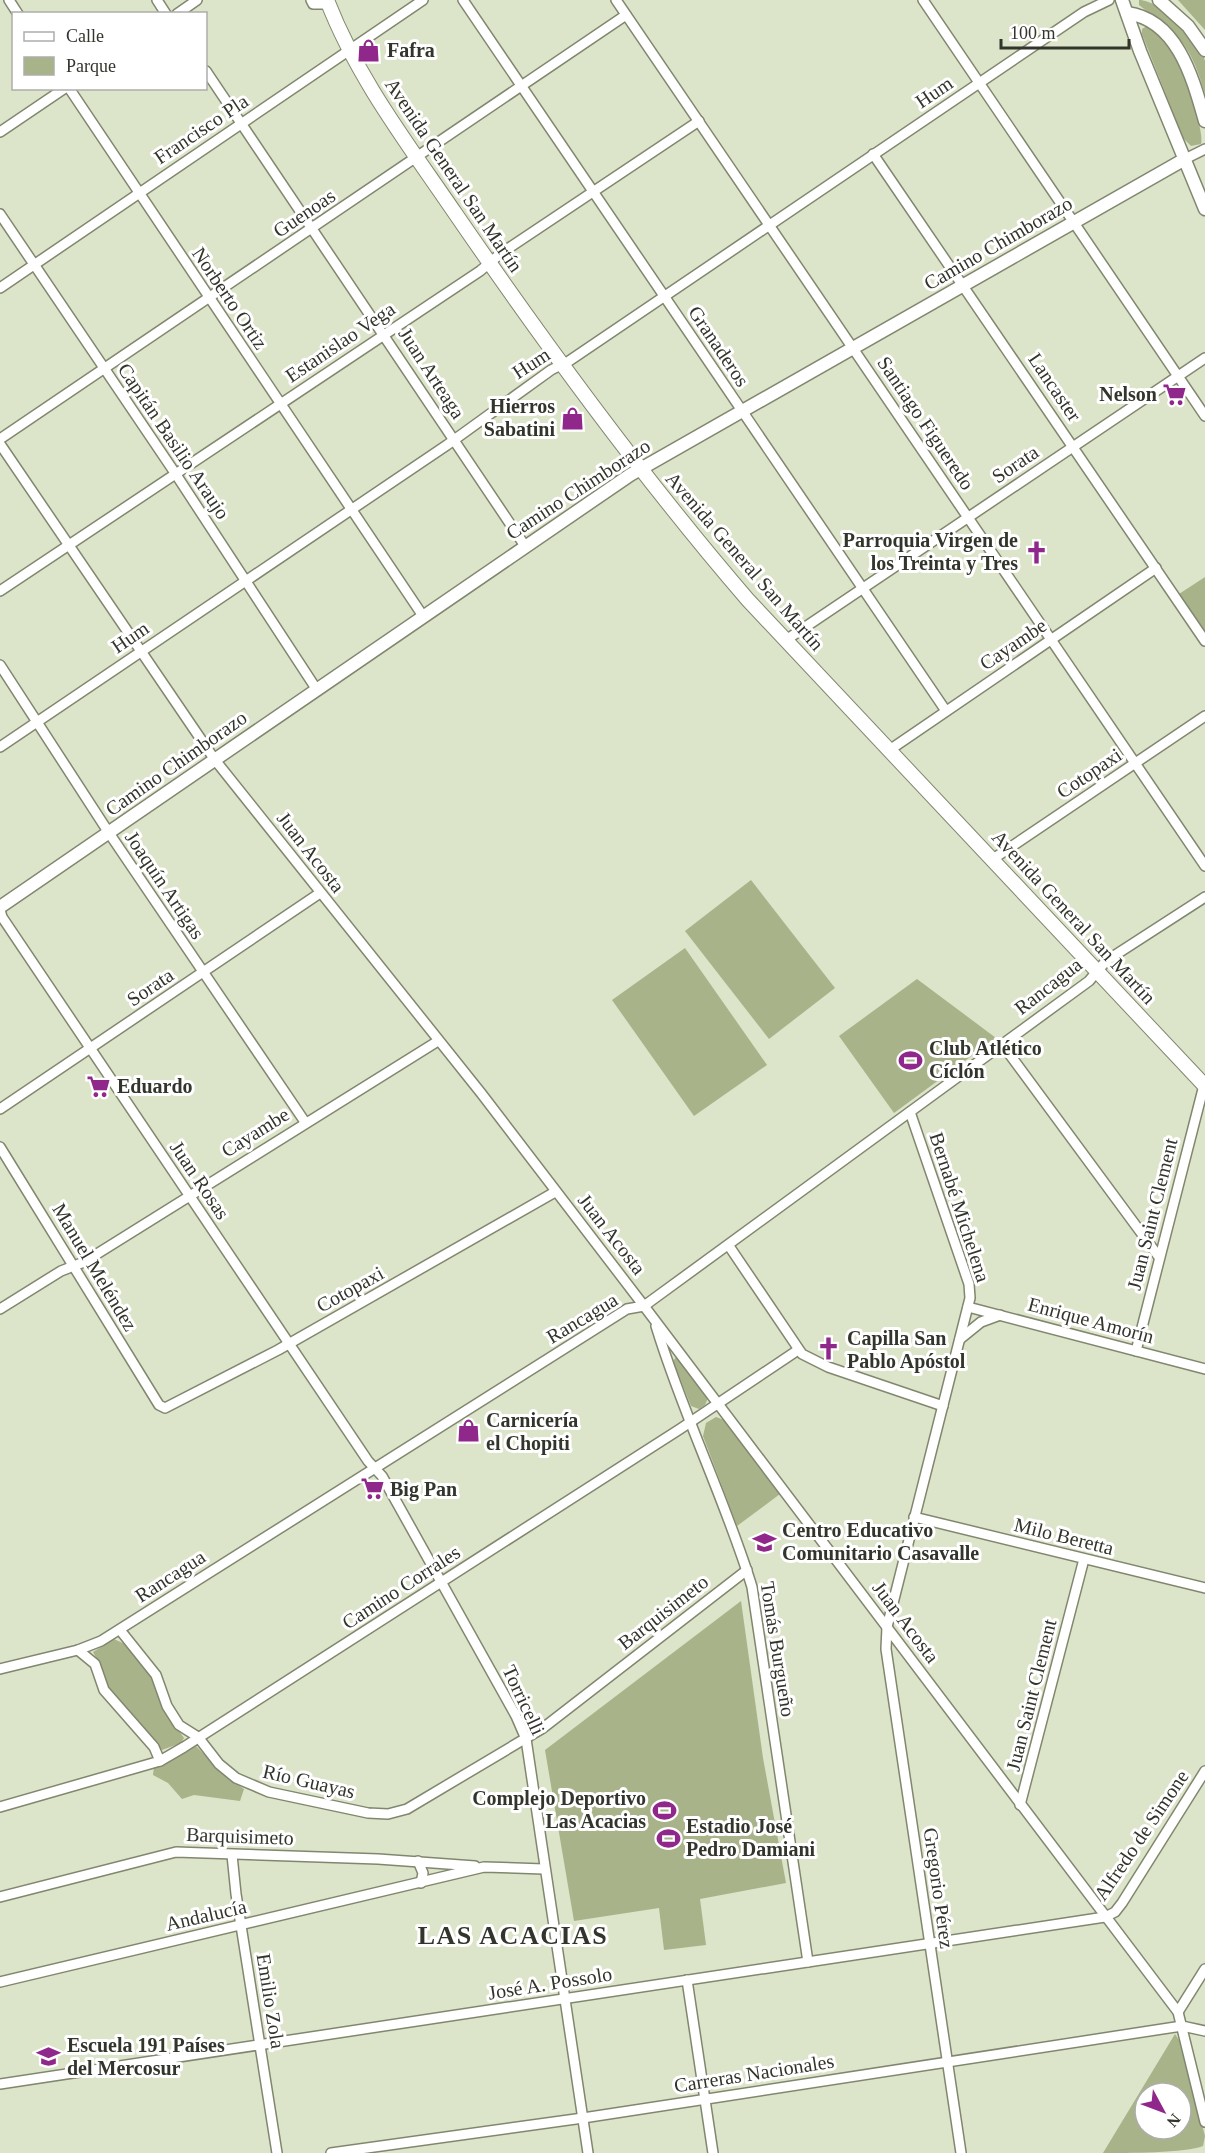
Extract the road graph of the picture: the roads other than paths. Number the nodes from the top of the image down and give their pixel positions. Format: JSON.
{"nodes":[{"id":1,"x":197,"y":0,"type":"edge"},
{"id":2,"x":311,"y":0,"type":"edge"},
{"id":3,"x":423,"y":0,"type":"edge"},
{"id":4,"x":463,"y":0,"type":"edge"},
{"id":5,"x":616,"y":0,"type":"edge"},
{"id":6,"x":923,"y":0,"type":"edge"},
{"id":7,"x":1096,"y":0,"type":"edge"},
{"id":8,"x":1109,"y":0,"type":"edge"},
{"id":9,"x":1122,"y":0,"type":"edge"},
{"id":10,"x":1159,"y":0,"type":"edge"},
{"id":11,"x":328,"y":2,"type":"edge"},
{"id":12,"x":180,"y":12,"type":"edge"},
{"id":13,"x":1084,"y":12,"type":"junction"},
{"id":14,"x":1127,"y":13,"type":"junction"},
{"id":15,"x":626,"y":15,"type":"junction"},
{"id":16,"x":1205,"y":50,"type":"edge"},
{"id":17,"x":348,"y":51,"type":"junction"},
{"id":18,"x":207,"y":73,"type":"edge"},
{"id":19,"x":979,"y":83,"type":"junction"},
{"id":20,"x":522,"y":87,"type":"junction"},
{"id":21,"x":64,"y":90,"type":"edge"},
{"id":22,"x":68,"y":90,"type":"edge"},
{"id":23,"x":699,"y":121,"type":"junction"},
{"id":24,"x":1205,"y":121,"type":"edge"},
{"id":25,"x":241,"y":124,"type":"junction"},
{"id":26,"x":0,"y":132,"type":"edge"},
{"id":27,"x":1205,"y":149,"type":"edge"},
{"id":28,"x":873,"y":154,"type":"junction"},
{"id":29,"x":417,"y":158,"type":"junction"},
{"id":30,"x":1185,"y":159,"type":"junction"},
{"id":31,"x":593,"y":192,"type":"junction"},
{"id":32,"x":139,"y":193,"type":"junction"},
{"id":33,"x":1205,"y":209,"type":"edge"},
{"id":34,"x":0,"y":214,"type":"edge"},
{"id":35,"x":1074,"y":222,"type":"junction"},
{"id":36,"x":770,"y":226,"type":"junction"},
{"id":37,"x":311,"y":229,"type":"junction"},
{"id":38,"x":489,"y":263,"type":"junction"},
{"id":39,"x":34,"y":265,"type":"junction"},
{"id":40,"x":964,"y":285,"type":"junction"},
{"id":41,"x":0,"y":288,"type":"edge"},
{"id":42,"x":664,"y":297,"type":"junction"},
{"id":43,"x":208,"y":298,"type":"junction"},
{"id":44,"x":385,"y":334,"type":"junction"},
{"id":45,"x":853,"y":348,"type":"junction"},
{"id":46,"x":1205,"y":358,"type":"edge"},
{"id":47,"x":561,"y":365,"type":"junction"},
{"id":48,"x":104,"y":369,"type":"junction"},
{"id":49,"x":1179,"y":376,"type":"junction"},
{"id":50,"x":280,"y":404,"type":"junction"},
{"id":51,"x":742,"y":411,"type":"junction"},
{"id":52,"x":1205,"y":416,"type":"edge"},
{"id":53,"x":0,"y":439,"type":"edge"},
{"id":54,"x":454,"y":439,"type":"junction"},
{"id":55,"x":0,"y":444,"type":"edge"},
{"id":56,"x":1073,"y":447,"type":"junction"},
{"id":57,"x":640,"y":469,"type":"junction"},
{"id":58,"x":175,"y":473,"type":"junction"},
{"id":59,"x":351,"y":508,"type":"junction"},
{"id":60,"x":968,"y":518,"type":"junction"},
{"id":61,"x":68,"y":545,"type":"junction"},
{"id":62,"x":525,"y":546,"type":"junction"},
{"id":63,"x":1156,"y":568,"type":"junction"},
{"id":64,"x":245,"y":580,"type":"junction"},
{"id":65,"x":862,"y":588,"type":"junction"},
{"id":66,"x":0,"y":591,"type":"edge"},
{"id":67,"x":423,"y":616,"type":"junction"},
{"id":68,"x":786,"y":640,"type":"junction"},
{"id":69,"x":1051,"y":640,"type":"junction"},
{"id":70,"x":1205,"y":641,"type":"edge"},
{"id":71,"x":140,"y":652,"type":"junction"},
{"id":72,"x":0,"y":665,"type":"edge"},
{"id":73,"x":317,"y":690,"type":"junction"},
{"id":74,"x":946,"y":711,"type":"junction"},
{"id":75,"x":1205,"y":716,"type":"edge"},
{"id":76,"x":38,"y":722,"type":"junction"},
{"id":77,"x":0,"y":747,"type":"edge"},
{"id":78,"x":891,"y":749,"type":"junction"},
{"id":79,"x":215,"y":760,"type":"junction"},
{"id":80,"x":1135,"y":763,"type":"junction"},
{"id":81,"x":109,"y":833,"type":"junction"},
{"id":82,"x":993,"y":859,"type":"junction"},
{"id":83,"x":1205,"y":866,"type":"edge"},
{"id":84,"x":320,"y":892,"type":"junction"},
{"id":85,"x":1205,"y":897,"type":"edge"},
{"id":86,"x":0,"y":909,"type":"edge"},
{"id":87,"x":1098,"y":970,"type":"junction"},
{"id":88,"x":203,"y":973,"type":"junction"},
{"id":89,"x":438,"y":1041,"type":"junction"},
{"id":90,"x":1002,"y":1044,"type":"junction"},
{"id":91,"x":90,"y":1050,"type":"junction"},
{"id":92,"x":1203,"y":1081,"type":"edge"},
{"id":93,"x":0,"y":1109,"type":"edge"},
{"id":94,"x":910,"y":1112,"type":"junction"},
{"id":95,"x":305,"y":1122,"type":"junction"},
{"id":96,"x":0,"y":1147,"type":"edge"},
{"id":97,"x":555,"y":1192,"type":"junction"},
{"id":98,"x":189,"y":1195,"type":"junction"},
{"id":99,"x":729,"y":1246,"type":"junction"},
{"id":100,"x":1159,"y":1257,"type":"junction"},
{"id":101,"x":73,"y":1267,"type":"junction"},
{"id":102,"x":644,"y":1306,"type":"junction"},
{"id":103,"x":968,"y":1307,"type":"junction"},
{"id":104,"x":0,"y":1309,"type":"edge"},
{"id":105,"x":1000,"y":1315,"type":"junction"},
{"id":106,"x":654,"y":1320,"type":"junction"},
{"id":107,"x":960,"y":1339,"type":"junction"},
{"id":108,"x":288,"y":1344,"type":"junction"},
{"id":109,"x":798,"y":1350,"type":"junction"},
{"id":110,"x":1136,"y":1351,"type":"junction"},
{"id":111,"x":1205,"y":1369,"type":"edge"},
{"id":112,"x":719,"y":1403,"type":"junction"},
{"id":113,"x":159,"y":1405,"type":"joint"},
{"id":114,"x":943,"y":1406,"type":"junction"},
{"id":115,"x":689,"y":1423,"type":"junction"},
{"id":116,"x":374,"y":1467,"type":"junction"},
{"id":117,"x":914,"y":1517,"type":"junction"},
{"id":118,"x":1084,"y":1559,"type":"junction"},
{"id":119,"x":747,"y":1570,"type":"junction"},
{"id":120,"x":441,"y":1583,"type":"junction"},
{"id":121,"x":1205,"y":1588,"type":"edge"},
{"id":122,"x":887,"y":1627,"type":"junction"},
{"id":123,"x":120,"y":1630,"type":"junction"},
{"id":124,"x":78,"y":1650,"type":"junction"},
{"id":125,"x":0,"y":1669,"type":"edge"},
{"id":126,"x":198,"y":1737,"type":"junction"},
{"id":127,"x":526,"y":1739,"type":"junction"},
{"id":128,"x":160,"y":1761,"type":"junction"},
{"id":129,"x":1205,"y":1771,"type":"edge"},
{"id":130,"x":1020,"y":1805,"type":"junction"},
{"id":131,"x":0,"y":1807,"type":"edge"},
{"id":132,"x":388,"y":1814,"type":"joint"},
{"id":133,"x":232,"y":1855,"type":"junction"},
{"id":134,"x":418,"y":1861,"type":"junction"},
{"id":135,"x":484,"y":1867,"type":"junction"},
{"id":136,"x":544,"y":1869,"type":"junction"},
{"id":137,"x":421,"y":1883,"type":"junction"},
{"id":138,"x":0,"y":1897,"type":"edge"},
{"id":139,"x":1105,"y":1917,"type":"junction"},
{"id":140,"x":241,"y":1925,"type":"junction"},
{"id":141,"x":928,"y":1944,"type":"junction"},
{"id":142,"x":808,"y":1962,"type":"junction"},
{"id":143,"x":1205,"y":1969,"type":"edge"},
{"id":144,"x":687,"y":1980,"type":"junction"},
{"id":145,"x":0,"y":1982,"type":"edge"},
{"id":146,"x":563,"y":1999,"type":"junction"},
{"id":147,"x":1178,"y":2012,"type":"junction"},
{"id":148,"x":1182,"y":2026,"type":"junction"},
{"id":149,"x":1205,"y":2031,"type":"edge"},
{"id":150,"x":260,"y":2045,"type":"junction"},
{"id":151,"x":949,"y":2062,"type":"junction"},
{"id":152,"x":0,"y":2084,"type":"edge"},
{"id":153,"x":705,"y":2099,"type":"junction"},
{"id":154,"x":583,"y":2118,"type":"junction"},
{"id":155,"x":1205,"y":2122,"type":"edge"},
{"id":156,"x":277,"y":2153,"type":"edge"},
{"id":157,"x":331,"y":2153,"type":"edge"},
{"id":158,"x":588,"y":2153,"type":"edge"},
{"id":159,"x":713,"y":2153,"type":"edge"},
{"id":160,"x":961,"y":2153,"type":"edge"}],
"edges":[{"from":1,"to":12,"type":"street"},
{"from":2,"to":11,"type":"street","name":"Avenida General San Martín"},
{"from":3,"to":17,"type":"street","name":"Francisco Pla"},
{"from":4,"to":20,"type":"street","name":"Granaderos"},
{"from":5,"to":15,"type":"street","name":"Santiago Figueredo"},
{"from":6,"to":19,"type":"street"},
{"from":7,"to":13,"type":"street","name":"Hum"},
{"from":8,"to":13,"type":"street","name":"Hum"},
{"from":9,"to":14,"type":"street"},
{"from":10,"to":16,"type":"street"},
{"from":11,"to":17,"type":"main road","name":"Avenida General San Martín"},
{"from":13,"to":19,"type":"street","name":"Hum"},
{"from":14,"to":24,"type":"street"},
{"from":14,"to":30,"type":"street"},
{"from":15,"to":20,"type":"street","name":"Guenoas"},
{"from":15,"to":23,"type":"street","name":"Santiago Figueredo"},
{"from":17,"to":25,"type":"street","name":"Francisco Pla"},
{"from":17,"to":29,"type":"main road","name":"Avenida General San Martín"},
{"from":18,"to":25,"type":"street","name":"Juan Arteaga"},
{"from":19,"to":28,"type":"street","name":"Hum"},
{"from":19,"to":35,"type":"street"},
{"from":20,"to":29,"type":"street","name":"Guenoas"},
{"from":20,"to":31,"type":"street","name":"Granaderos"},
{"from":21,"to":26,"type":"street"},
{"from":22,"to":32,"type":"street","name":"Norberto Ortiz"},
{"from":23,"to":31,"type":"street","name":"Estanislao Vega"},
{"from":23,"to":36,"type":"street","name":"Santiago Figueredo"},
{"from":25,"to":32,"type":"street","name":"Francisco Pla"},
{"from":25,"to":37,"type":"street","name":"Juan Arteaga"},
{"from":27,"to":30,"type":"street","name":"Camino Chimborazo"},
{"from":28,"to":36,"type":"street","name":"Hum"},
{"from":28,"to":40,"type":"street","name":"Lancaster"},
{"from":29,"to":37,"type":"street","name":"Guenoas"},
{"from":29,"to":38,"type":"main road","name":"Avenida General San Martín"},
{"from":30,"to":33,"type":"street"},
{"from":30,"to":35,"type":"street","name":"Camino Chimborazo"},
{"from":31,"to":38,"type":"street","name":"Estanislao Vega"},
{"from":31,"to":42,"type":"street","name":"Granaderos"},
{"from":32,"to":39,"type":"street","name":"Francisco Pla"},
{"from":32,"to":43,"type":"street","name":"Norberto Ortiz"},
{"from":34,"to":39,"type":"street","name":"Capitán Basilio Araujo"},
{"from":35,"to":40,"type":"street","name":"Camino Chimborazo"},
{"from":35,"to":49,"type":"street"},
{"from":36,"to":42,"type":"street","name":"Hum"},
{"from":36,"to":45,"type":"street","name":"Santiago Figueredo"},
{"from":37,"to":43,"type":"street","name":"Guenoas"},
{"from":37,"to":44,"type":"street","name":"Juan Arteaga"},
{"from":38,"to":44,"type":"street","name":"Estanislao Vega"},
{"from":38,"to":47,"type":"main road","name":"Avenida General San Martín"},
{"from":39,"to":41,"type":"street","name":"Francisco Pla"},
{"from":39,"to":48,"type":"street","name":"Capitán Basilio Araujo"},
{"from":40,"to":45,"type":"street","name":"Camino Chimborazo"},
{"from":40,"to":56,"type":"street","name":"Lancaster"},
{"from":42,"to":47,"type":"street","name":"Hum"},
{"from":42,"to":51,"type":"street","name":"Granaderos"},
{"from":43,"to":48,"type":"street","name":"Guenoas"},
{"from":43,"to":50,"type":"street","name":"Norberto Ortiz"},
{"from":44,"to":50,"type":"street","name":"Estanislao Vega"},
{"from":44,"to":54,"type":"street","name":"Juan Arteaga"},
{"from":45,"to":51,"type":"street","name":"Camino Chimborazo"},
{"from":45,"to":60,"type":"street","name":"Santiago Figueredo"},
{"from":46,"to":49,"type":"street","name":"Sorata"},
{"from":47,"to":54,"type":"street","name":"Hum"},
{"from":47,"to":57,"type":"main road","name":"Avenida General San Martín"},
{"from":48,"to":53,"type":"street","name":"Guenoas"},
{"from":48,"to":58,"type":"street","name":"Capitán Basilio Araujo"},
{"from":49,"to":52,"type":"street"},
{"from":49,"to":56,"type":"street","name":"Sorata"},
{"from":50,"to":58,"type":"street","name":"Estanislao Vega"},
{"from":50,"to":59,"type":"street","name":"Norberto Ortiz"},
{"from":51,"to":57,"type":"street","name":"Camino Chimborazo"},
{"from":51,"to":65,"type":"street","name":"Granaderos"},
{"from":54,"to":59,"type":"street","name":"Hum"},
{"from":54,"to":62,"type":"street","name":"Juan Arteaga"},
{"from":55,"to":61,"type":"street","name":"Juan Acosta"},
{"from":56,"to":60,"type":"street","name":"Sorata"},
{"from":56,"to":63,"type":"street","name":"Lancaster"},
{"from":57,"to":62,"type":"street","name":"Camino Chimborazo"},
{"from":57,"to":68,"type":"main road","name":"Avenida General San Martín"},
{"from":58,"to":61,"type":"street","name":"Estanislao Vega"},
{"from":58,"to":64,"type":"street","name":"Capitán Basilio Araujo"},
{"from":59,"to":64,"type":"street","name":"Hum"},
{"from":59,"to":67,"type":"street","name":"Norberto Ortiz"},
{"from":60,"to":65,"type":"street","name":"Sorata"},
{"from":60,"to":69,"type":"street","name":"Santiago Figueredo"},
{"from":61,"to":66,"type":"street","name":"Estanislao Vega"},
{"from":61,"to":71,"type":"street","name":"Juan Acosta"},
{"from":62,"to":67,"type":"street","name":"Camino Chimborazo"},
{"from":63,"to":69,"type":"street","name":"Cayambe"},
{"from":63,"to":70,"type":"street","name":"Lancaster"},
{"from":64,"to":71,"type":"street","name":"Hum"},
{"from":64,"to":73,"type":"street","name":"Capitán Basilio Araujo"},
{"from":65,"to":68,"type":"street","name":"Sorata"},
{"from":65,"to":74,"type":"street","name":"Granaderos"},
{"from":67,"to":73,"type":"street","name":"Camino Chimborazo"},
{"from":68,"to":78,"type":"main road","name":"Avenida General San Martín"},
{"from":69,"to":74,"type":"street","name":"Cayambe"},
{"from":69,"to":80,"type":"street","name":"Santiago Figueredo"},
{"from":71,"to":76,"type":"street","name":"Hum"},
{"from":71,"to":79,"type":"street","name":"Juan Acosta"},
{"from":72,"to":76,"type":"street","name":"Joaquín Artigas"},
{"from":73,"to":79,"type":"street","name":"Camino Chimborazo"},
{"from":74,"to":78,"type":"street","name":"Cayambe"},
{"from":75,"to":80,"type":"street","name":"Cotopaxi"},
{"from":76,"to":77,"type":"street","name":"Hum"},
{"from":76,"to":81,"type":"street","name":"Joaquín Artigas"},
{"from":78,"to":82,"type":"main road","name":"Avenida General San Martín"},
{"from":79,"to":81,"type":"street","name":"Camino Chimborazo"},
{"from":79,"to":84,"type":"street","name":"Juan Acosta"},
{"from":80,"to":82,"type":"street","name":"Cotopaxi"},
{"from":80,"to":83,"type":"street","name":"Santiago Figueredo"},
{"from":81,"to":86,"type":"street","name":"Camino Chimborazo"},
{"from":81,"to":88,"type":"street","name":"Joaquín Artigas"},
{"from":82,"to":87,"type":"main road","name":"Avenida General San Martín"},
{"from":84,"to":88,"type":"street","name":"Sorata"},
{"from":84,"to":89,"type":"street","name":"Juan Acosta"},
{"from":85,"to":87,"type":"street","name":"Rancagua"},
{"from":86,"to":91,"type":"street","name":"Juan Rosas"},
{"from":87,"to":90,"type":"street","name":"Rancagua"},
{"from":87,"to":92,"type":"main road","name":"Avenida General San Martín"},
{"from":88,"to":91,"type":"street","name":"Sorata"},
{"from":88,"to":95,"type":"street","name":"Joaquín Artigas"},
{"from":89,"to":95,"type":"street","name":"Cayambe"},
{"from":89,"to":97,"type":"street","name":"Juan Acosta"},
{"from":90,"to":94,"type":"street","name":"Rancagua"},
{"from":90,"to":100,"type":"street"},
{"from":91,"to":93,"type":"street","name":"Sorata"},
{"from":91,"to":98,"type":"street","name":"Juan Rosas"},
{"from":92,"to":100,"type":"street","name":"Juan Saint Clement"},
{"from":94,"to":99,"type":"street","name":"Rancagua"},
{"from":94,"to":103,"type":"street","name":"Bernabé Michelena"},
{"from":95,"to":98,"type":"street","name":"Cayambe"},
{"from":96,"to":101,"type":"street","name":"Manuel Meléndez"},
{"from":97,"to":102,"type":"street","name":"Juan Acosta"},
{"from":97,"to":108,"type":"street","name":"Cotopaxi"},
{"from":98,"to":101,"type":"street","name":"Cayambe"},
{"from":98,"to":108,"type":"street","name":"Juan Rosas"},
{"from":99,"to":102,"type":"street","name":"Rancagua"},
{"from":99,"to":109,"type":"street"},
{"from":100,"to":110,"type":"street","name":"Juan Saint Clement"},
{"from":101,"to":104,"type":"street","name":"Cayambe"},
{"from":101,"to":113,"type":"street","name":"Manuel Meléndez"},
{"from":102,"to":106,"type":"street","name":"Juan Acosta"},
{"from":102,"to":116,"type":"street","name":"Rancagua"},
{"from":103,"to":105,"type":"street","name":"Enrique Amorín"},
{"from":103,"to":107,"type":"street","name":"Bernabé Michelena"},
{"from":105,"to":107,"type":"street"},
{"from":105,"to":110,"type":"street","name":"Enrique Amorín"},
{"from":106,"to":112,"type":"street","name":"Juan Acosta"},
{"from":106,"to":115,"type":"street","name":"Tomás Burgueño"},
{"from":107,"to":114,"type":"street","name":"Bernabé Michelena"},
{"from":108,"to":113,"type":"street","name":"Cotopaxi"},
{"from":108,"to":116,"type":"street","name":"Juan Rosas"},
{"from":109,"to":112,"type":"street","name":"Camino Corrales"},
{"from":109,"to":114,"type":"street"},
{"from":110,"to":111,"type":"street","name":"Enrique Amorín"},
{"from":112,"to":115,"type":"street","name":"Camino Corrales"},
{"from":112,"to":122,"type":"street","name":"Juan Acosta"},
{"from":114,"to":117,"type":"street","name":"Bernabé Michelena"},
{"from":115,"to":119,"type":"street","name":"Tomás Burgueño"},
{"from":115,"to":120,"type":"street","name":"Camino Corrales"},
{"from":116,"to":120,"type":"street","name":"Torricelli"},
{"from":116,"to":123,"type":"street","name":"Rancagua"},
{"from":117,"to":118,"type":"street","name":"Milo Beretta"},
{"from":117,"to":122,"type":"street","name":"Bernabé Michelena"},
{"from":118,"to":121,"type":"street","name":"Milo Beretta"},
{"from":118,"to":130,"type":"street","name":"Juan Saint Clement"},
{"from":119,"to":127,"type":"street","name":"Barquisimeto"},
{"from":119,"to":142,"type":"street","name":"Tomás Burgueño"},
{"from":120,"to":126,"type":"street","name":"Camino Corrales"},
{"from":120,"to":127,"type":"street","name":"Torricelli"},
{"from":122,"to":130,"type":"street","name":"Juan Acosta"},
{"from":122,"to":141,"type":"street","name":"Gregorio Pérez"},
{"from":123,"to":124,"type":"street","name":"Rancagua"},
{"from":123,"to":126,"type":"street","name":"Río Guayas"},
{"from":124,"to":125,"type":"street","name":"Rancagua"},
{"from":124,"to":128,"type":"street"},
{"from":126,"to":128,"type":"street","name":"Camino Corrales"},
{"from":126,"to":132,"type":"street","name":"Río Guayas"},
{"from":127,"to":132,"type":"street","name":"Barquisimeto"},
{"from":127,"to":136,"type":"street","name":"Torricelli"},
{"from":128,"to":131,"type":"street","name":"Camino Corrales"},
{"from":129,"to":139,"type":"street","name":"Alfredo de Simone"},
{"from":130,"to":139,"type":"street","name":"Juan Acosta"},
{"from":133,"to":134,"type":"street","name":"Barquisimeto"},
{"from":133,"to":138,"type":"street","name":"Barquisimeto"},
{"from":133,"to":140,"type":"street","name":"Emilio Zola"},
{"from":134,"to":135,"type":"street","name":"Barquisimeto"},
{"from":134,"to":137,"type":"street"},
{"from":135,"to":136,"type":"street","name":"Andalucía"},
{"from":135,"to":137,"type":"street","name":"Andalucía"},
{"from":136,"to":146,"type":"street","name":"Torricelli"},
{"from":137,"to":140,"type":"street","name":"Andalucía"},
{"from":139,"to":141,"type":"street","name":"José A. Possolo"},
{"from":139,"to":147,"type":"street","name":"Juan Acosta"},
{"from":140,"to":145,"type":"street","name":"Andalucía"},
{"from":140,"to":150,"type":"street","name":"Emilio Zola"},
{"from":141,"to":142,"type":"street","name":"José A. Possolo"},
{"from":141,"to":151,"type":"street","name":"Gregorio Pérez"},
{"from":142,"to":144,"type":"street","name":"José A. Possolo"},
{"from":143,"to":147,"type":"street"},
{"from":144,"to":146,"type":"street","name":"José A. Possolo"},
{"from":144,"to":153,"type":"street"},
{"from":146,"to":150,"type":"street","name":"José A. Possolo"},
{"from":146,"to":154,"type":"street","name":"Torricelli"},
{"from":147,"to":148,"type":"street","name":"Juan Acosta"},
{"from":148,"to":149,"type":"street"},
{"from":148,"to":151,"type":"street","name":"Carreras Nacionales"},
{"from":148,"to":155,"type":"street","name":"Juan Acosta"},
{"from":150,"to":152,"type":"street","name":"José A. Possolo"},
{"from":150,"to":156,"type":"street","name":"Emilio Zola"},
{"from":151,"to":153,"type":"street","name":"Carreras Nacionales"},
{"from":151,"to":160,"type":"street","name":"Gregorio Pérez"},
{"from":153,"to":154,"type":"street","name":"Carreras Nacionales"},
{"from":153,"to":159,"type":"street"},
{"from":154,"to":157,"type":"street","name":"Carreras Nacionales"},
{"from":154,"to":158,"type":"street","name":"Torricelli"}]}
